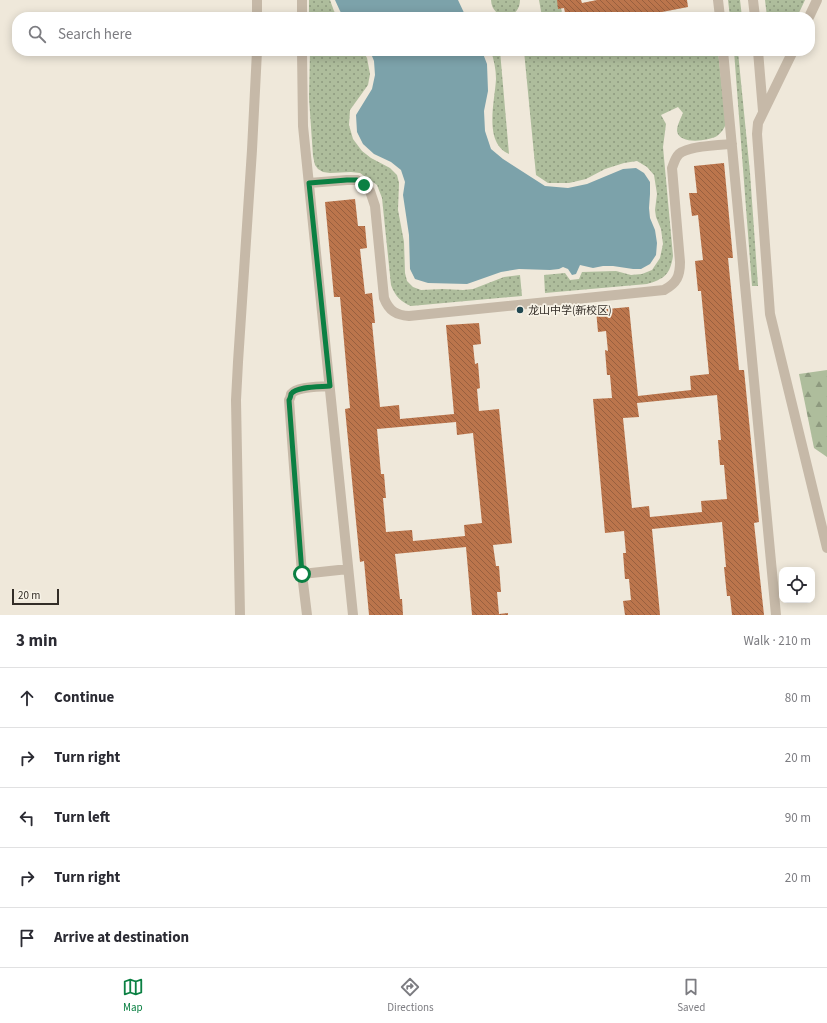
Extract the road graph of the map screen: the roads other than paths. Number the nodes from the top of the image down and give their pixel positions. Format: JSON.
{"nodes":[{"id":1,"x":257,"y":0,"type":"edge"},
{"id":2,"x":302,"y":0,"type":"edge"},
{"id":3,"x":718,"y":0,"type":"edge"},
{"id":4,"x":753,"y":0,"type":"edge"},
{"id":5,"x":817,"y":0,"type":"edge"},
{"id":6,"x":257,"y":12,"type":"edge"},
{"id":7,"x":302,"y":12,"type":"edge"},
{"id":8,"x":719,"y":12,"type":"edge"},
{"id":9,"x":754,"y":12,"type":"edge"},
{"id":10,"x":811,"y":12,"type":"edge"},
{"id":11,"x":257,"y":56,"type":"edge"},
{"id":12,"x":302,"y":56,"type":"edge"},
{"id":13,"x":723,"y":56,"type":"edge"},
{"id":14,"x":758,"y":56,"type":"edge"},
{"id":15,"x":791,"y":56,"type":"edge"},
{"id":16,"x":764,"y":112,"type":"junction"},
{"id":17,"x":732,"y":144,"type":"junction"},
{"id":18,"x":309,"y":183,"type":"junction"},
{"id":19,"x":330,"y":386,"type":"junction"},
{"id":20,"x":827,"y":548,"type":"edge"},
{"id":21,"x":348,"y":569,"type":"junction"},
{"id":22,"x":302,"y":574,"type":"junction"},
{"id":23,"x":240,"y":615,"type":"edge"},
{"id":24,"x":306,"y":615,"type":"edge"},
{"id":25,"x":353,"y":615,"type":"edge"},
{"id":26,"x":776,"y":615,"type":"edge"}],
"edges":[{"from":1,"to":6,"type":"street"},
{"from":2,"to":7,"type":"street"},
{"from":3,"to":8,"type":"street"},
{"from":4,"to":9,"type":"street"},
{"from":5,"to":10,"type":"street"},
{"from":11,"to":23,"type":"street"},
{"from":12,"to":18,"type":"street"},
{"from":13,"to":17,"type":"street"},
{"from":14,"to":16,"type":"street"},
{"from":15,"to":16,"type":"street"},
{"from":16,"to":20,"type":"street"},
{"from":17,"to":18,"type":"street"},
{"from":17,"to":26,"type":"street"},
{"from":18,"to":19,"type":"street"},
{"from":19,"to":21,"type":"street"},
{"from":19,"to":22,"type":"street"},
{"from":21,"to":22,"type":"street"},
{"from":21,"to":25,"type":"street"},
{"from":22,"to":24,"type":"street"}]}
